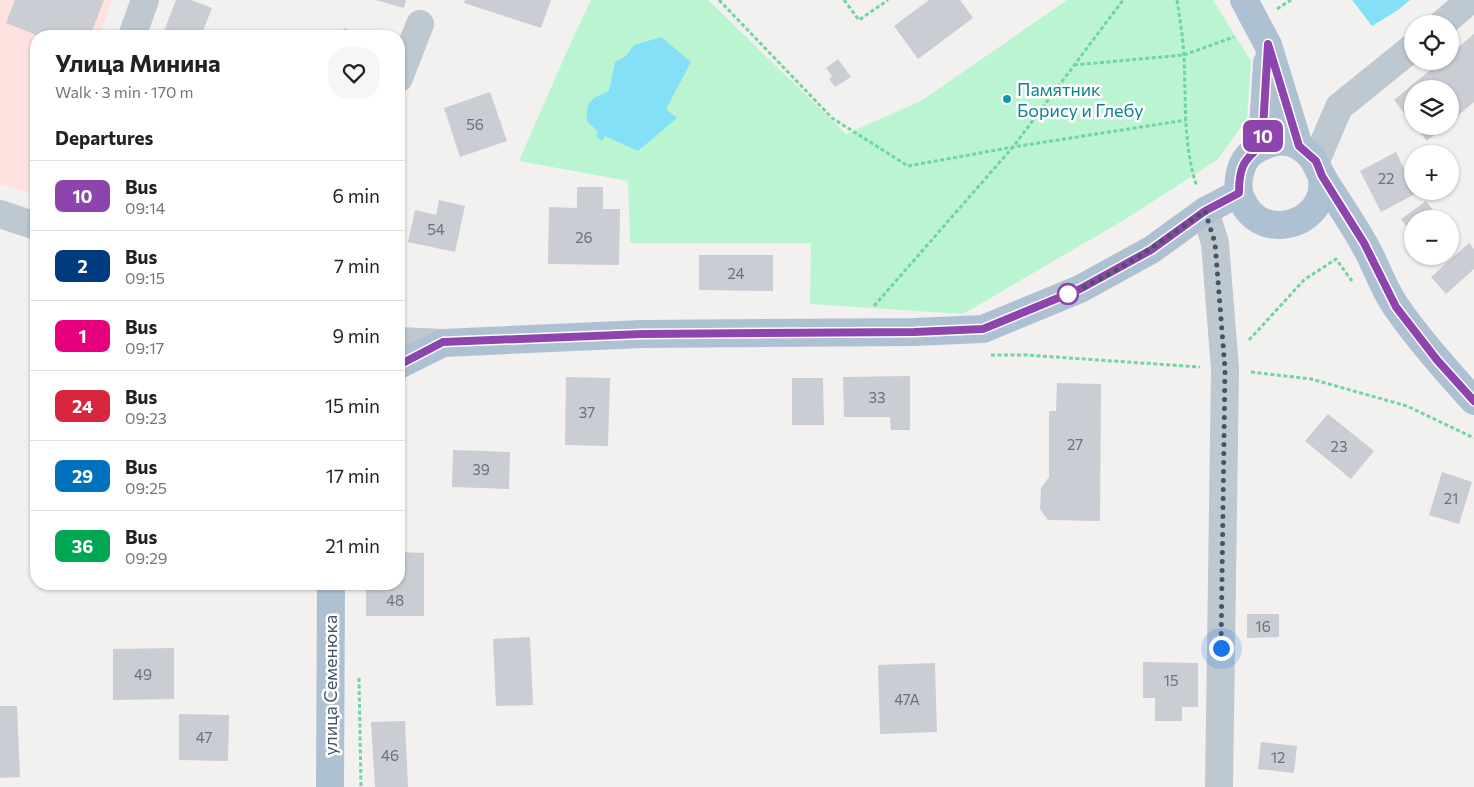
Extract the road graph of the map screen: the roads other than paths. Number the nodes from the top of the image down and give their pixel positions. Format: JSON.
{"nodes":[{"id":1,"x":145,"y":0,"type":"edge"},
{"id":2,"x":1470,"y":0,"type":"edge"},
{"id":3,"x":1452,"y":15,"type":"edge"},
{"id":4,"x":1256,"y":22,"type":"edge"},
{"id":5,"x":420,"y":24,"type":"dead end"},
{"id":6,"x":134,"y":30,"type":"edge"},
{"id":7,"x":1404,"y":54,"type":"edge"},
{"id":8,"x":405,"y":63,"type":"edge"},
{"id":9,"x":1262,"y":145,"type":"junction"},
{"id":10,"x":1312,"y":161,"type":"junction"},
{"id":11,"x":1239,"y":193,"type":"junction"},
{"id":12,"x":1205,"y":211,"type":"junction"},
{"id":13,"x":0,"y":214,"type":"edge"},
{"id":14,"x":30,"y":224,"type":"edge"},
{"id":15,"x":405,"y":341,"type":"edge"},
{"id":16,"x":443,"y":342,"type":"junction"},
{"id":17,"x":405,"y":362,"type":"edge"},
{"id":18,"x":1474,"y":401,"type":"edge"},
{"id":19,"x":330,"y":590,"type":"edge"},
{"id":20,"x":330,"y":787,"type":"edge"},
{"id":21,"x":1219,"y":787,"type":"edge"}],
"edges":[{"from":1,"to":6,"type":"street"},
{"from":2,"to":3,"type":"street"},
{"from":4,"to":9,"type":"main road"},
{"from":4,"to":10,"type":"main road"},
{"from":5,"to":8,"type":"street"},
{"from":7,"to":10,"type":"street"},
{"from":9,"to":10,"type":"main road"},
{"from":9,"to":11,"type":"main road"},
{"from":10,"to":11,"type":"main road"},
{"from":10,"to":18,"type":"main road"},
{"from":11,"to":12,"type":"main road"},
{"from":12,"to":16,"type":"main road"},
{"from":12,"to":21,"type":"street"},
{"from":13,"to":14,"type":"street"},
{"from":15,"to":16,"type":"street"},
{"from":16,"to":17,"type":"main road"},
{"from":19,"to":20,"type":"main road","name":"улица Семенюка"}]}
